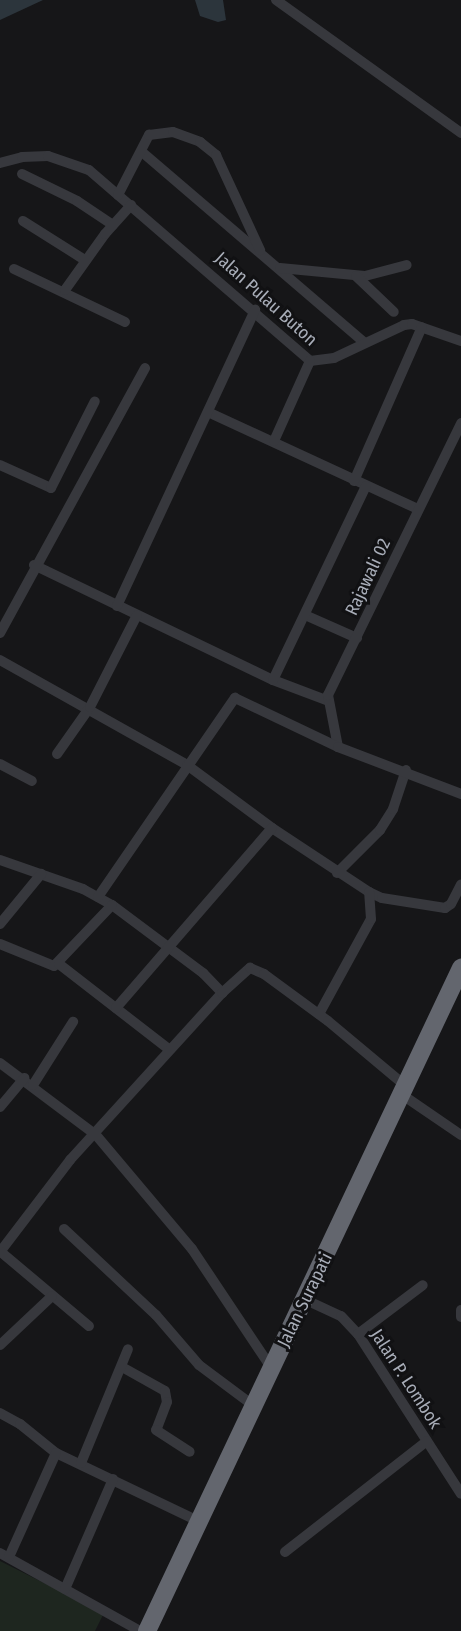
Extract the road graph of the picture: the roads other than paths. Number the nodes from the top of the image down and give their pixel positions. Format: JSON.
{"nodes":[{"id":1,"x":276,"y":0,"type":"edge"},
{"id":2,"x":461,"y":133,"type":"edge"},
{"id":3,"x":142,"y":152,"type":"junction"},
{"id":4,"x":0,"y":163,"type":"edge"},
{"id":5,"x":22,"y":174,"type":"dead end"},
{"id":6,"x":118,"y":195,"type":"junction"},
{"id":7,"x":131,"y":205,"type":"junction"},
{"id":8,"x":23,"y":222,"type":"dead end"},
{"id":9,"x":113,"y":225,"type":"junction"},
{"id":10,"x":262,"y":253,"type":"junction"},
{"id":11,"x":85,"y":260,"type":"junction"},
{"id":12,"x":407,"y":266,"type":"dead end"},
{"id":13,"x":14,"y":268,"type":"dead end"},
{"id":14,"x":279,"y":268,"type":"junction"},
{"id":15,"x":355,"y":275,"type":"junction"},
{"id":16,"x":65,"y":290,"type":"junction"},
{"id":17,"x":255,"y":310,"type":"junction"},
{"id":18,"x":394,"y":312,"type":"dead end"},
{"id":19,"x":125,"y":322,"type":"dead end"},
{"id":20,"x":422,"y":327,"type":"junction"},
{"id":21,"x":461,"y":341,"type":"edge"},
{"id":22,"x":364,"y":342,"type":"junction"},
{"id":23,"x":310,"y":361,"type":"junction"},
{"id":24,"x":145,"y":368,"type":"dead end"},
{"id":25,"x":95,"y":401,"type":"dead end"},
{"id":26,"x":210,"y":413,"type":"junction"},
{"id":27,"x":461,"y":423,"type":"edge"},
{"id":28,"x":274,"y":441,"type":"junction"},
{"id":29,"x":0,"y":465,"type":"edge"},
{"id":30,"x":354,"y":481,"type":"junction"},
{"id":31,"x":366,"y":486,"type":"junction"},
{"id":32,"x":418,"y":509,"type":"junction"},
{"id":33,"x":34,"y":565,"type":"junction"},
{"id":34,"x":117,"y":606,"type":"junction"},
{"id":35,"x":137,"y":615,"type":"junction"},
{"id":36,"x":305,"y":615,"type":"junction"},
{"id":37,"x":0,"y":633,"type":"edge"},
{"id":38,"x":357,"y":638,"type":"junction"},
{"id":39,"x":0,"y":660,"type":"edge"},
{"id":40,"x":273,"y":680,"type":"junction"},
{"id":41,"x":326,"y":700,"type":"junction"},
{"id":42,"x":90,"y":707,"type":"junction"},
{"id":43,"x":338,"y":747,"type":"junction"},
{"id":44,"x":57,"y":754,"type":"dead end"},
{"id":45,"x":0,"y":764,"type":"edge"},
{"id":46,"x":187,"y":765,"type":"junction"},
{"id":47,"x":406,"y":770,"type":"junction"},
{"id":48,"x":32,"y":781,"type":"dead end"},
{"id":49,"x":461,"y":794,"type":"edge"},
{"id":50,"x":272,"y":828,"type":"junction"},
{"id":51,"x":0,"y":860,"type":"edge"},
{"id":52,"x":337,"y":873,"type":"junction"},
{"id":53,"x":41,"y":874,"type":"junction"},
{"id":54,"x":461,"y":884,"type":"edge"},
{"id":55,"x":369,"y":892,"type":"junction"},
{"id":56,"x":98,"y":897,"type":"junction"},
{"id":57,"x":112,"y":905,"type":"junction"},
{"id":58,"x":0,"y":924,"type":"edge"},
{"id":59,"x":0,"y":944,"type":"edge"},
{"id":60,"x":171,"y":948,"type":"junction"},
{"id":61,"x":59,"y":964,"type":"junction"},
{"id":62,"x":461,"y":968,"type":"edge"},
{"id":63,"x":222,"y":993,"type":"junction"},
{"id":64,"x":116,"y":1008,"type":"junction"},
{"id":65,"x":319,"y":1014,"type":"junction"},
{"id":66,"x":73,"y":1022,"type":"dead end"},
{"id":67,"x":170,"y":1050,"type":"junction"},
{"id":68,"x":0,"y":1063,"type":"edge"},
{"id":69,"x":29,"y":1082,"type":"junction"},
{"id":70,"x":405,"y":1091,"type":"junction"},
{"id":71,"x":0,"y":1107,"type":"edge"},
{"id":72,"x":96,"y":1135,"type":"junction"},
{"id":73,"x":461,"y":1135,"type":"edge"},
{"id":74,"x":64,"y":1229,"type":"dead end"},
{"id":75,"x":0,"y":1252,"type":"edge"},
{"id":76,"x":423,"y":1285,"type":"dead end"},
{"id":77,"x":52,"y":1296,"type":"junction"},
{"id":78,"x":306,"y":1300,"type":"junction"},
{"id":79,"x":461,"y":1310,"type":"edge"},
{"id":80,"x":461,"y":1317,"type":"edge"},
{"id":81,"x":88,"y":1326,"type":"dead end"},
{"id":82,"x":358,"y":1334,"type":"junction"},
{"id":83,"x":0,"y":1345,"type":"edge"},
{"id":84,"x":128,"y":1349,"type":"dead end"},
{"id":85,"x":122,"y":1367,"type":"junction"},
{"id":86,"x":272,"y":1369,"type":"junction"},
{"id":87,"x":254,"y":1406,"type":"junction"},
{"id":88,"x":1,"y":1415,"type":"edge"},
{"id":89,"x":427,"y":1441,"type":"junction"},
{"id":90,"x":190,"y":1452,"type":"dead end"},
{"id":91,"x":56,"y":1453,"type":"junction"},
{"id":92,"x":81,"y":1463,"type":"junction"},
{"id":93,"x":113,"y":1479,"type":"junction"},
{"id":94,"x":461,"y":1494,"type":"edge"},
{"id":95,"x":200,"y":1522,"type":"junction"},
{"id":96,"x":285,"y":1552,"type":"dead end"},
{"id":97,"x":4,"y":1555,"type":"edge"},
{"id":98,"x":65,"y":1589,"type":"junction"},
{"id":99,"x":140,"y":1631,"type":"edge"},
{"id":100,"x":147,"y":1631,"type":"edge"}],
"edges":[{"from":1,"to":2,"type":"street"},
{"from":3,"to":6,"type":"street"},
{"from":3,"to":10,"type":"street"},
{"from":3,"to":10,"type":"street"},
{"from":4,"to":6,"type":"street","name":"Jalan Pulau Buton"},
{"from":5,"to":9,"type":"street"},
{"from":6,"to":7,"type":"street","name":"Jalan Pulau Buton"},
{"from":7,"to":9,"type":"street"},
{"from":7,"to":17,"type":"street","name":"Jalan Pulau Buton"},
{"from":8,"to":11,"type":"street"},
{"from":9,"to":11,"type":"street"},
{"from":10,"to":14,"type":"street"},
{"from":11,"to":16,"type":"street"},
{"from":12,"to":15,"type":"street"},
{"from":13,"to":16,"type":"street"},
{"from":14,"to":15,"type":"street"},
{"from":14,"to":22,"type":"street"},
{"from":15,"to":18,"type":"street"},
{"from":16,"to":19,"type":"street"},
{"from":17,"to":23,"type":"street","name":"Jalan Pulau Buton"},
{"from":17,"to":26,"type":"street"},
{"from":20,"to":21,"type":"street","name":"Jalan Pulau Buton"},
{"from":20,"to":22,"type":"street","name":"Jalan Pulau Buton"},
{"from":20,"to":30,"type":"street"},
{"from":22,"to":23,"type":"street","name":"Jalan Pulau Buton"},
{"from":23,"to":28,"type":"street"},
{"from":24,"to":33,"type":"street"},
{"from":25,"to":29,"type":"street"},
{"from":26,"to":28,"type":"street"},
{"from":26,"to":34,"type":"street"},
{"from":27,"to":32,"type":"street","name":"Rajawali 02"},
{"from":28,"to":30,"type":"street"},
{"from":30,"to":31,"type":"street"},
{"from":31,"to":32,"type":"street"},
{"from":31,"to":36,"type":"street"},
{"from":32,"to":38,"type":"street","name":"Rajawali 02"},
{"from":33,"to":34,"type":"street"},
{"from":33,"to":37,"type":"street"},
{"from":34,"to":35,"type":"street"},
{"from":35,"to":40,"type":"street"},
{"from":35,"to":42,"type":"street"},
{"from":36,"to":38,"type":"street"},
{"from":36,"to":40,"type":"street"},
{"from":38,"to":41,"type":"street","name":"Rajawali 02"},
{"from":39,"to":42,"type":"street"},
{"from":40,"to":41,"type":"street"},
{"from":41,"to":43,"type":"street"},
{"from":42,"to":44,"type":"street"},
{"from":42,"to":46,"type":"street"},
{"from":43,"to":46,"type":"street"},
{"from":43,"to":47,"type":"street"},
{"from":45,"to":48,"type":"street"},
{"from":46,"to":50,"type":"street"},
{"from":46,"to":56,"type":"street"},
{"from":47,"to":49,"type":"street"},
{"from":47,"to":52,"type":"street"},
{"from":50,"to":52,"type":"street"},
{"from":50,"to":60,"type":"street"},
{"from":51,"to":53,"type":"street"},
{"from":52,"to":55,"type":"street"},
{"from":53,"to":56,"type":"street"},
{"from":53,"to":58,"type":"street"},
{"from":54,"to":55,"type":"street"},
{"from":55,"to":65,"type":"street"},
{"from":56,"to":57,"type":"street"},
{"from":57,"to":60,"type":"street"},
{"from":57,"to":61,"type":"street"},
{"from":59,"to":61,"type":"street"},
{"from":60,"to":63,"type":"street"},
{"from":60,"to":64,"type":"street"},
{"from":61,"to":64,"type":"street"},
{"from":62,"to":70,"type":"highway","name":"Jalan Surapati"},
{"from":63,"to":65,"type":"street"},
{"from":63,"to":67,"type":"street"},
{"from":64,"to":67,"type":"street"},
{"from":65,"to":70,"type":"street"},
{"from":66,"to":69,"type":"street"},
{"from":67,"to":72,"type":"street"},
{"from":68,"to":69,"type":"street"},
{"from":69,"to":71,"type":"street"},
{"from":69,"to":72,"type":"street"},
{"from":70,"to":73,"type":"street"},
{"from":70,"to":78,"type":"highway","name":"Jalan Surapati"},
{"from":72,"to":75,"type":"street"},
{"from":72,"to":86,"type":"street"},
{"from":74,"to":87,"type":"street"},
{"from":75,"to":77,"type":"street"},
{"from":76,"to":82,"type":"street"},
{"from":77,"to":81,"type":"street"},
{"from":77,"to":83,"type":"street"},
{"from":78,"to":82,"type":"street","name":"Jalan P. Lombok"},
{"from":78,"to":86,"type":"highway","name":"Jalan Surapati"},
{"from":79,"to":80,"type":"street"},
{"from":82,"to":89,"type":"street","name":"Jalan P. Lombok"},
{"from":84,"to":85,"type":"street"},
{"from":85,"to":90,"type":"street"},
{"from":85,"to":92,"type":"street"},
{"from":86,"to":87,"type":"highway","name":"Jalan Surapati"},
{"from":87,"to":95,"type":"highway","name":"Jalan Surapati"},
{"from":88,"to":91,"type":"street"},
{"from":89,"to":94,"type":"street","name":"Jalan P. Lombok"},
{"from":89,"to":96,"type":"street"},
{"from":91,"to":92,"type":"street"},
{"from":91,"to":97,"type":"street"},
{"from":92,"to":93,"type":"street"},
{"from":93,"to":95,"type":"street"},
{"from":93,"to":98,"type":"street"},
{"from":95,"to":100,"type":"highway","name":"Jalan Surapati"},
{"from":97,"to":98,"type":"street"},
{"from":98,"to":99,"type":"street"}]}
